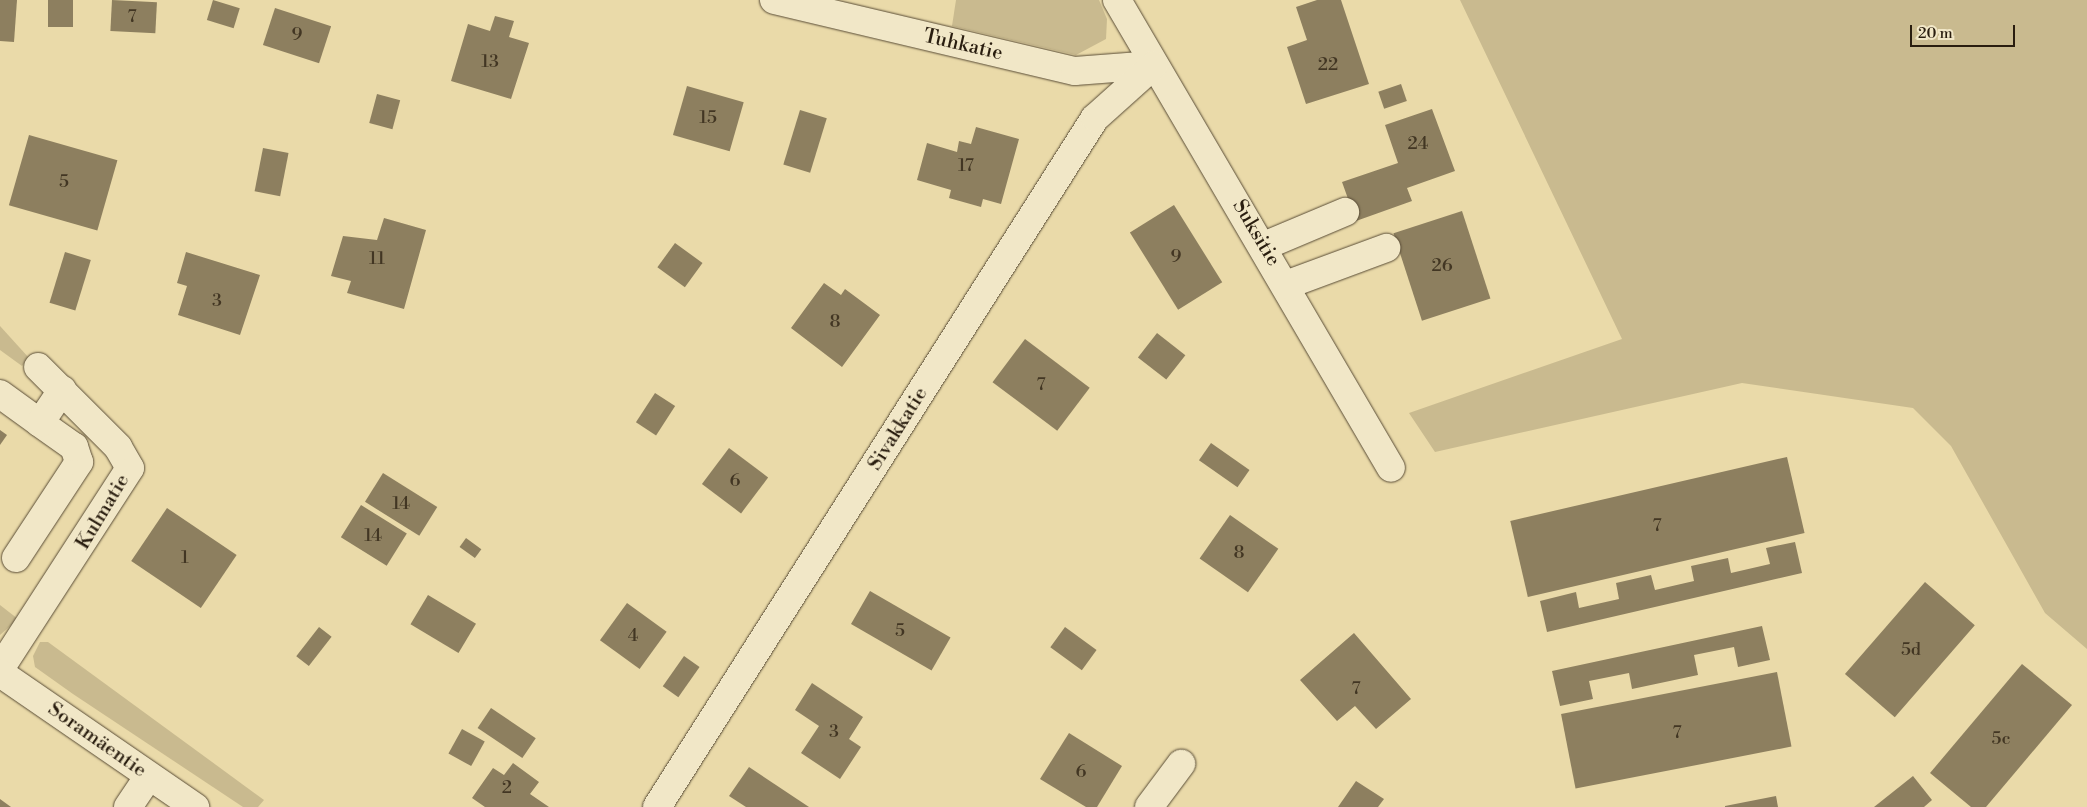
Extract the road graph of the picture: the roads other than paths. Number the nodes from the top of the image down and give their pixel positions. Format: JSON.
{"nodes":[{"id":1,"x":774,"y":0,"type":"edge"},
{"id":2,"x":1117,"y":0,"type":"edge"},
{"id":3,"x":1154,"y":65,"type":"junction"},
{"id":4,"x":1345,"y":212,"type":"dead end"},
{"id":5,"x":1264,"y":246,"type":"junction"},
{"id":6,"x":1386,"y":248,"type":"dead end"},
{"id":7,"x":1286,"y":285,"type":"junction"},
{"id":8,"x":38,"y":367,"type":"dead end"},
{"id":9,"x":62,"y":390,"type":"junction"},
{"id":10,"x":0,"y":394,"type":"edge"},
{"id":11,"x":40,"y":423,"type":"junction"},
{"id":12,"x":1391,"y":468,"type":"dead end"},
{"id":13,"x":16,"y":558,"type":"dead end"},
{"id":14,"x":0,"y":669,"type":"edge"},
{"id":15,"x":0,"y":673,"type":"edge"},
{"id":16,"x":1180,"y":764,"type":"dead end"},
{"id":17,"x":150,"y":776,"type":"junction"},
{"id":18,"x":128,"y":807,"type":"edge"},
{"id":19,"x":194,"y":807,"type":"edge"},
{"id":20,"x":657,"y":807,"type":"edge"},
{"id":21,"x":1149,"y":807,"type":"edge"}],
"edges":[{"from":1,"to":3,"type":"street","name":"Tuhkatie"},
{"from":2,"to":3,"type":"street","name":"Suksitie"},
{"from":3,"to":5,"type":"street","name":"Suksitie"},
{"from":3,"to":20,"type":"street","name":"Sivakkatie"},
{"from":4,"to":5,"type":"street"},
{"from":5,"to":7,"type":"street","name":"Suksitie"},
{"from":6,"to":7,"type":"street"},
{"from":7,"to":12,"type":"street","name":"Suksitie"},
{"from":8,"to":9,"type":"street","name":"Kulmatie"},
{"from":9,"to":11,"type":"street"},
{"from":9,"to":14,"type":"street","name":"Kulmatie"},
{"from":10,"to":11,"type":"street"},
{"from":11,"to":13,"type":"street"},
{"from":15,"to":17,"type":"street","name":"Soramäentie"},
{"from":16,"to":21,"type":"street"},
{"from":17,"to":18,"type":"street"},
{"from":17,"to":19,"type":"street","name":"Soramäentie"}]}
